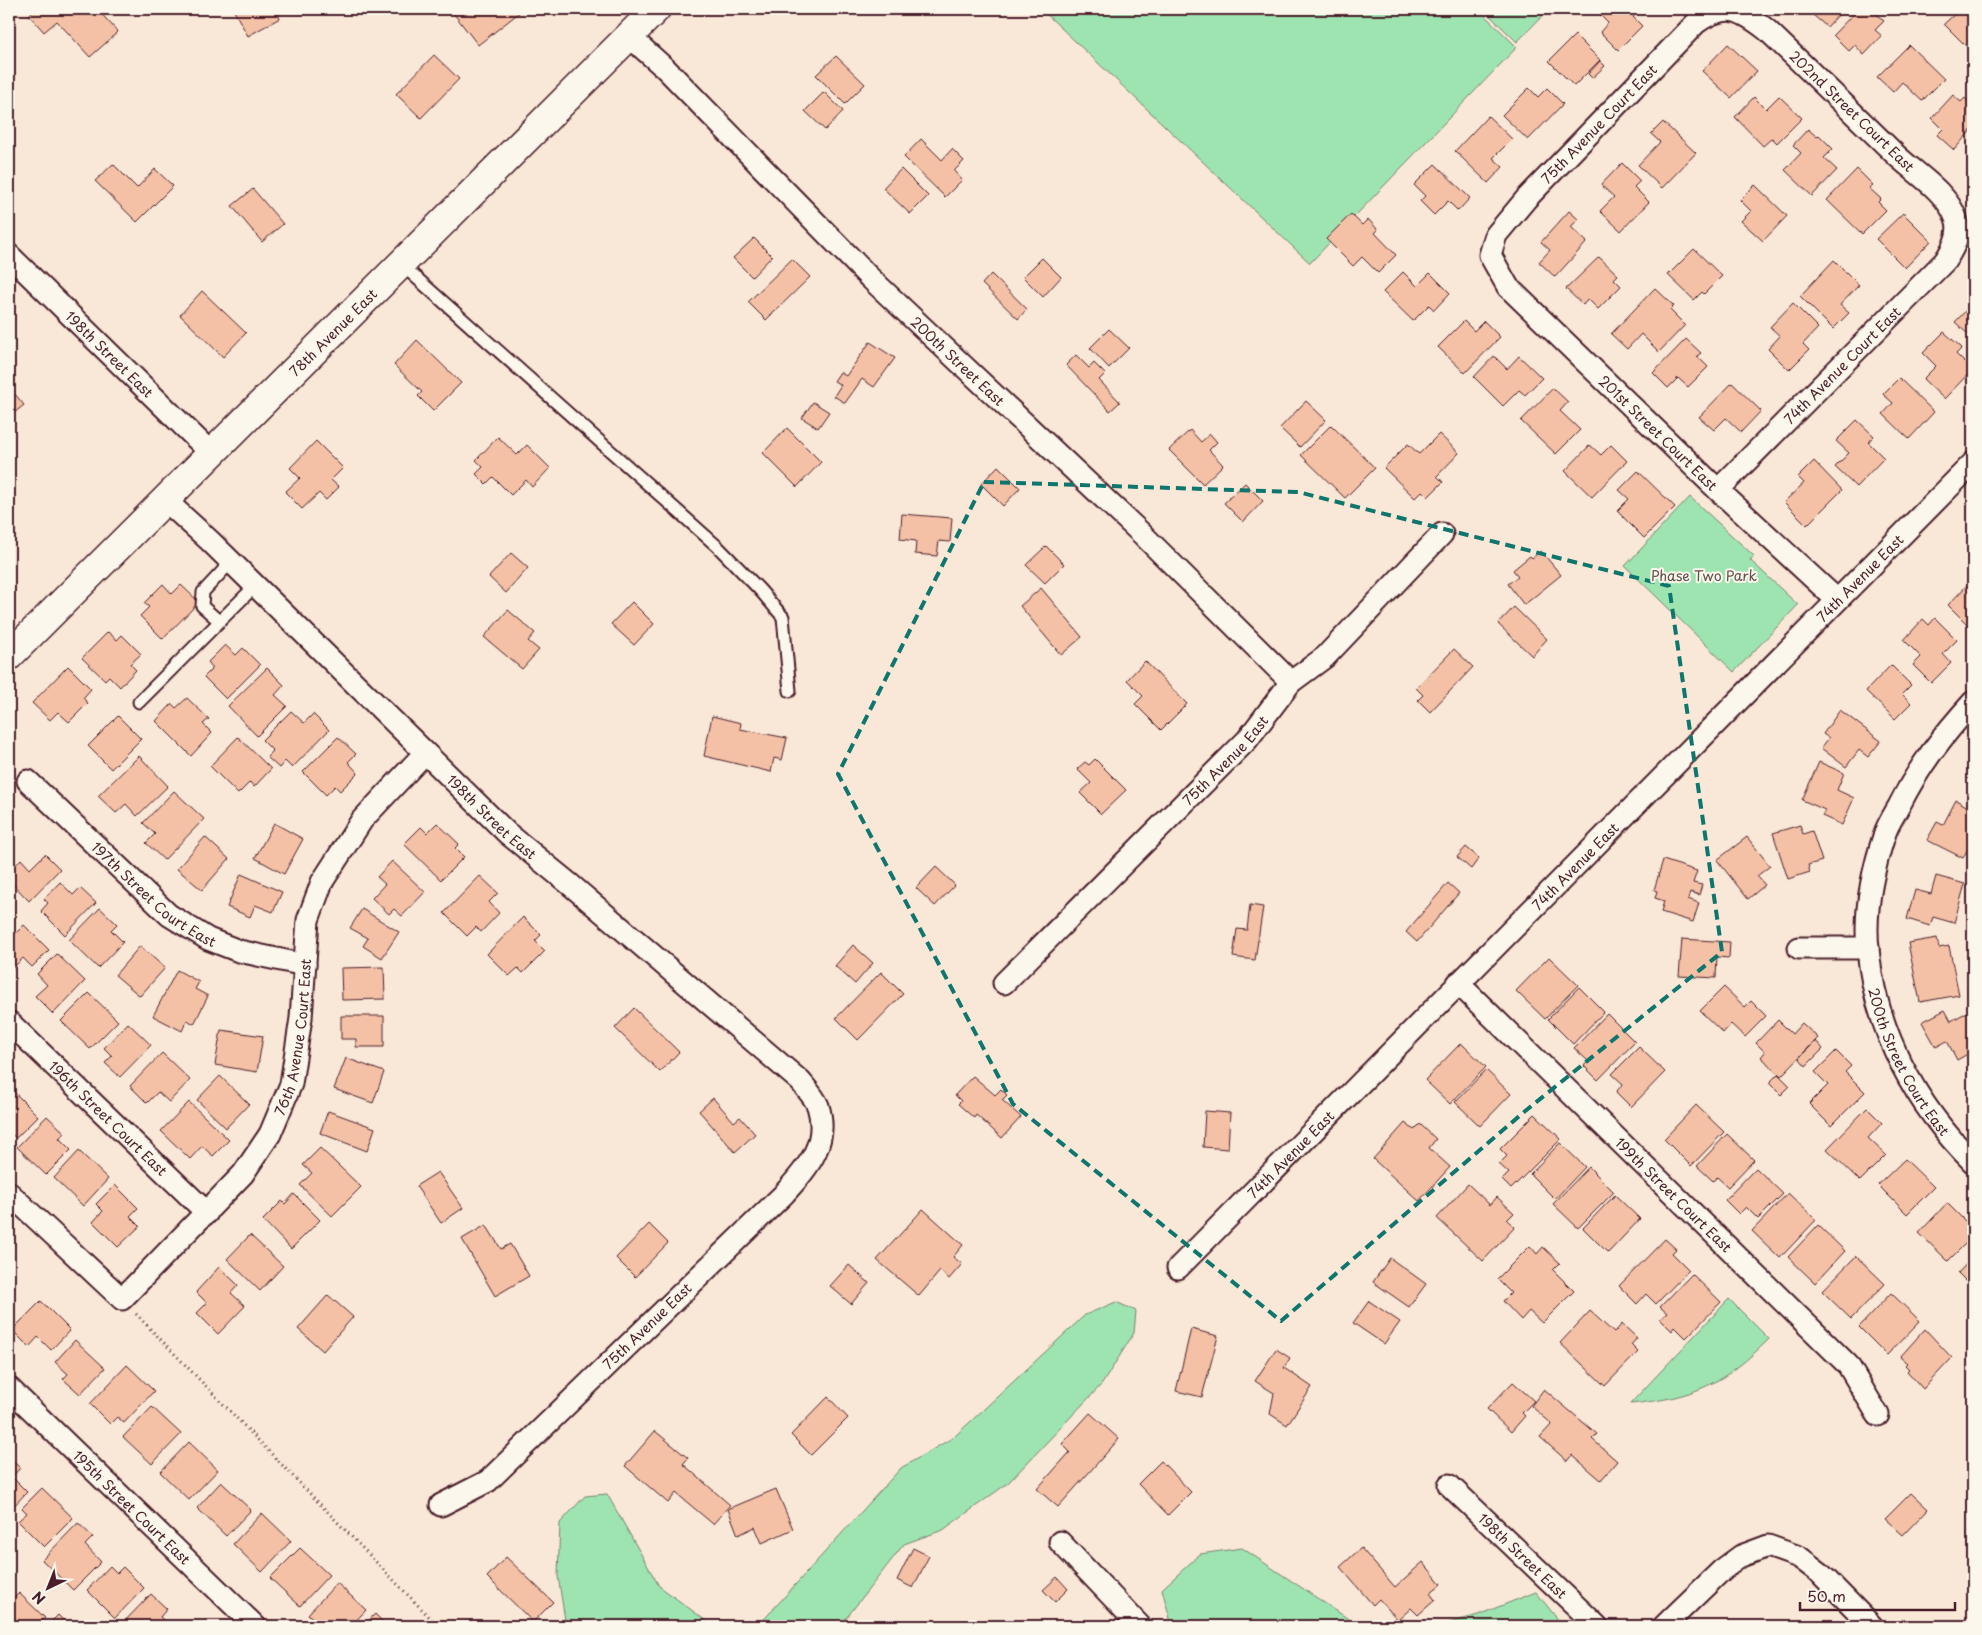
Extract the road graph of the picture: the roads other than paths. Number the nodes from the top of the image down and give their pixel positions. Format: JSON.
{"nodes":[{"id":1,"x":656,"y":9,"type":"edge"},
{"id":2,"x":1725,"y":10,"type":"edge"},
{"id":3,"x":630,"y":37,"type":"junction"},
{"id":4,"x":1957,"y":235,"type":"joint"},
{"id":5,"x":9,"y":255,"type":"edge"},
{"id":6,"x":1490,"y":255,"type":"joint"},
{"id":7,"x":402,"y":265,"type":"junction"},
{"id":8,"x":210,"y":452,"type":"junction"},
{"id":9,"x":1973,"y":463,"type":"edge"},
{"id":10,"x":1718,"y":490,"type":"junction"},
{"id":11,"x":165,"y":500,"type":"junction"},
{"id":12,"x":1442,"y":534,"type":"dead end"},
{"id":13,"x":231,"y":562,"type":"junction"},
{"id":14,"x":255,"y":586,"type":"junction"},
{"id":15,"x":1837,"y":600,"type":"junction"},
{"id":16,"x":219,"y":621,"type":"junction"},
{"id":17,"x":9,"y":656,"type":"edge"},
{"id":18,"x":1291,"y":682,"type":"junction"},
{"id":19,"x":790,"y":691,"type":"dead end"},
{"id":20,"x":139,"y":702,"type":"dead end"},
{"id":21,"x":1973,"y":702,"type":"edge"},
{"id":22,"x":424,"y":754,"type":"junction"},
{"id":23,"x":28,"y":781,"type":"dead end"},
{"id":24,"x":1800,"y":948,"type":"dead end"},
{"id":25,"x":1868,"y":948,"type":"junction"},
{"id":26,"x":305,"y":965,"type":"junction"},
{"id":27,"x":1004,"y":983,"type":"dead end"},
{"id":28,"x":1458,"y":983,"type":"junction"},
{"id":29,"x":9,"y":1022,"type":"edge"},
{"id":30,"x":821,"y":1122,"type":"joint"},
{"id":31,"x":1973,"y":1162,"type":"edge"},
{"id":32,"x":10,"y":1197,"type":"edge"},
{"id":33,"x":207,"y":1212,"type":"junction"},
{"id":34,"x":1178,"y":1268,"type":"dead end"},
{"id":35,"x":9,"y":1388,"type":"edge"},
{"id":36,"x":1878,"y":1415,"type":"dead end"},
{"id":37,"x":1449,"y":1485,"type":"dead end"},
{"id":38,"x":441,"y":1505,"type":"dead end"},
{"id":39,"x":1060,"y":1542,"type":"dead end"},
{"id":40,"x":255,"y":1626,"type":"edge"},
{"id":41,"x":1140,"y":1626,"type":"edge"},
{"id":42,"x":1597,"y":1626,"type":"edge"},
{"id":43,"x":1664,"y":1626,"type":"edge"},
{"id":44,"x":1872,"y":1626,"type":"edge"}],
"edges":[{"from":1,"to":3,"type":"street","name":"78th Avenue East"},
{"from":2,"to":4,"type":"street","name":"202nd Street Court East"},
{"from":2,"to":6,"type":"street","name":"75th Avenue Court East"},
{"from":3,"to":7,"type":"street","name":"78th Avenue East"},
{"from":3,"to":18,"type":"street","name":"200th Street East"},
{"from":4,"to":10,"type":"street","name":"74th Avenue Court East"},
{"from":5,"to":8,"type":"street","name":"198th Street East"},
{"from":6,"to":10,"type":"street","name":"201st Street Court East"},
{"from":7,"to":8,"type":"street","name":"78th Avenue East"},
{"from":7,"to":19,"type":"lane"},
{"from":8,"to":11,"type":"street","name":"78th Avenue East"},
{"from":9,"to":15,"type":"street","name":"74th Avenue East"},
{"from":10,"to":15,"type":"street","name":"201st Street Court East"},
{"from":11,"to":13,"type":"street","name":"198th Street East"},
{"from":11,"to":17,"type":"street","name":"78th Avenue East"},
{"from":12,"to":18,"type":"street","name":"75th Avenue East"},
{"from":13,"to":14,"type":"street","name":"198th Street East"},
{"from":13,"to":16,"type":"lane"},
{"from":14,"to":16,"type":"lane"},
{"from":14,"to":22,"type":"street","name":"198th Street East"},
{"from":15,"to":28,"type":"street","name":"74th Avenue East"},
{"from":16,"to":20,"type":"lane"},
{"from":18,"to":27,"type":"street","name":"75th Avenue East"},
{"from":21,"to":25,"type":"street","name":"200th Street Court East"},
{"from":22,"to":26,"type":"street","name":"76th Avenue Court East"},
{"from":22,"to":30,"type":"street","name":"198th Street East"},
{"from":23,"to":26,"type":"street","name":"197th Street Court East"},
{"from":24,"to":25,"type":"street"},
{"from":25,"to":31,"type":"street","name":"200th Street Court East"},
{"from":26,"to":33,"type":"street","name":"76th Avenue Court East"},
{"from":28,"to":34,"type":"street","name":"74th Avenue East"},
{"from":28,"to":36,"type":"street","name":"199th Street Court East"},
{"from":29,"to":33,"type":"street","name":"196th Street Court East"},
{"from":30,"to":38,"type":"street","name":"75th Avenue East"},
{"from":32,"to":33,"type":"street","name":"76th Avenue Court East"},
{"from":35,"to":40,"type":"street","name":"195th Street Court East"},
{"from":37,"to":42,"type":"street","name":"198th Street East"},
{"from":39,"to":41,"type":"street"},
{"from":43,"to":44,"type":"street"}]}
